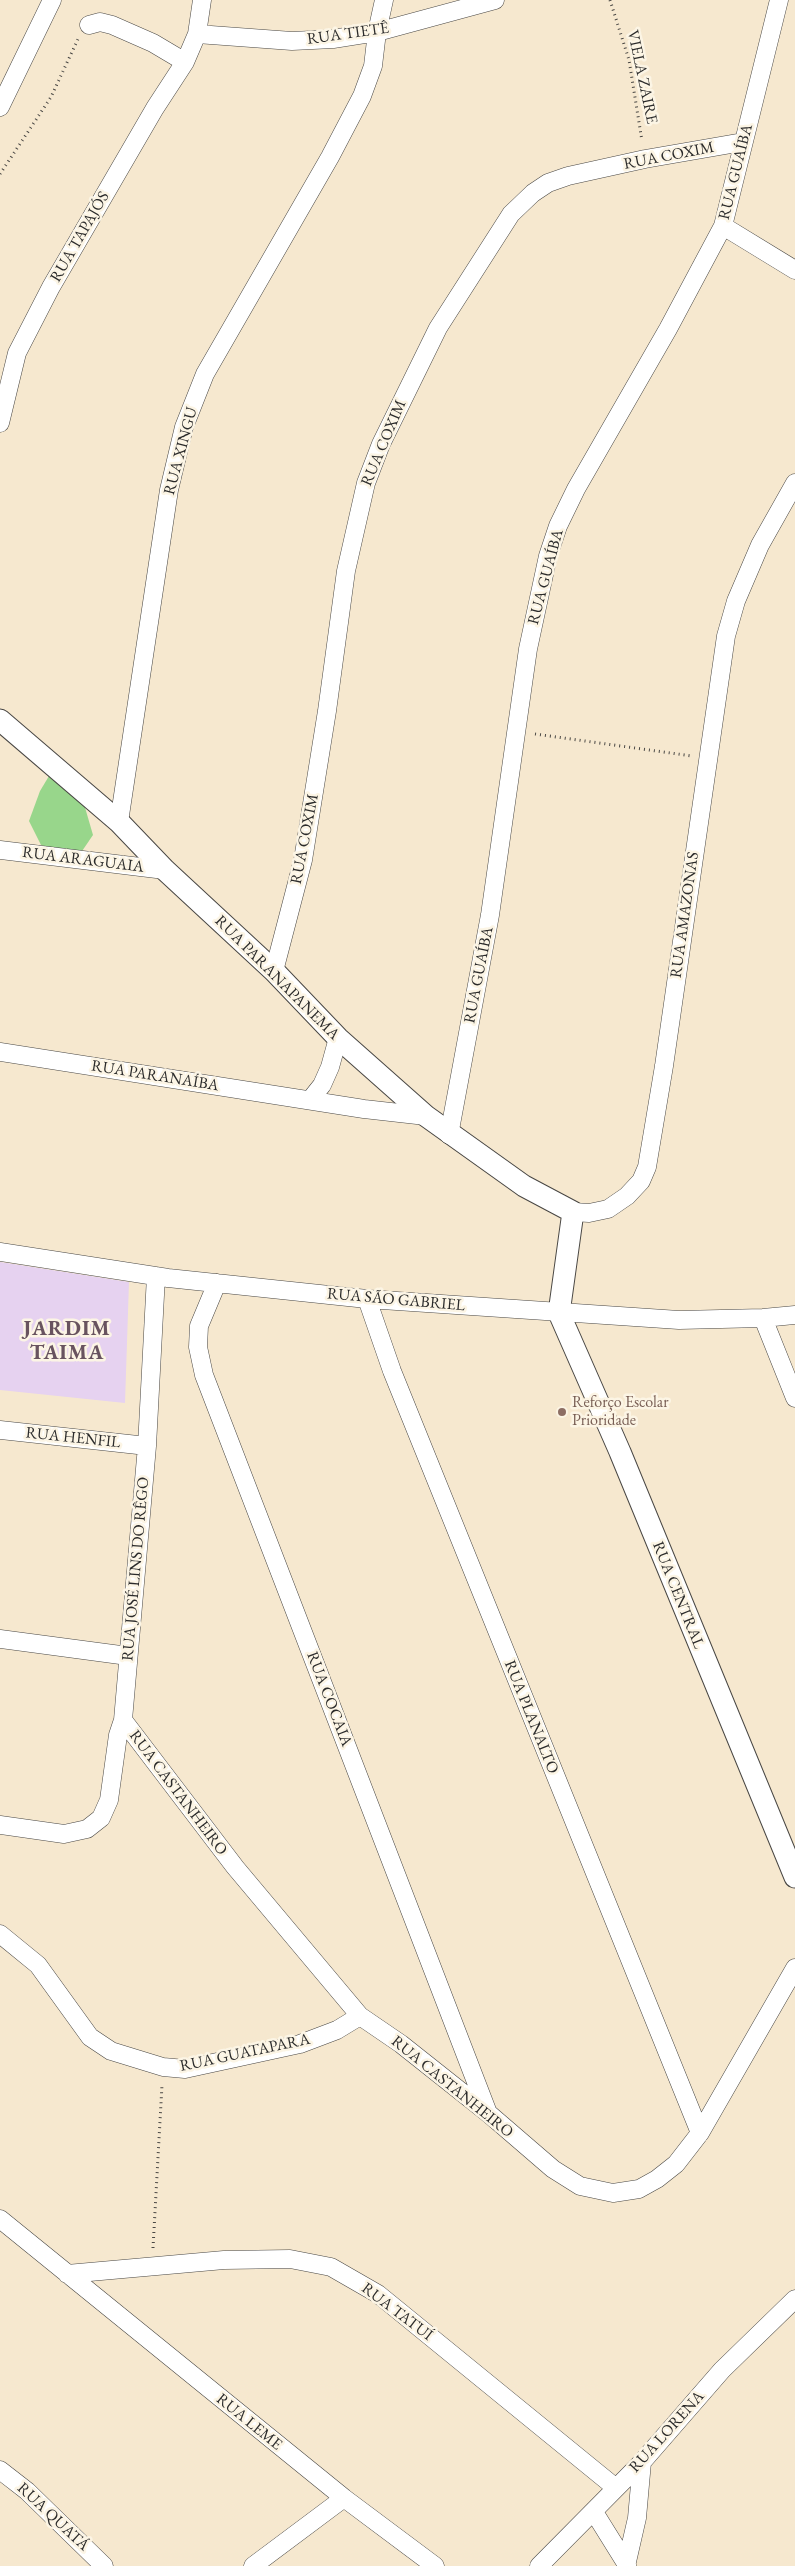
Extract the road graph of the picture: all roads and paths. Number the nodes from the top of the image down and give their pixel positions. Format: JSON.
{"nodes":[{"id":1,"x":52,"y":0,"type":"edge"},
{"id":2,"x":202,"y":0,"type":"edge"},
{"id":3,"x":384,"y":0,"type":"edge"},
{"id":4,"x":495,"y":0,"type":"edge"},
{"id":5,"x":610,"y":0,"type":"edge"},
{"id":6,"x":778,"y":0,"type":"edge"},
{"id":7,"x":89,"y":25,"type":"joint"},
{"id":8,"x":376,"y":32,"type":"junction"},
{"id":9,"x":197,"y":34,"type":"junction"},
{"id":10,"x":184,"y":62,"type":"junction"},
{"id":11,"x":0,"y":107,"type":"edge"},
{"id":12,"x":743,"y":142,"type":"junction"},
{"id":13,"x":645,"y":159,"type":"junction"},
{"id":14,"x":0,"y":174,"type":"edge"},
{"id":15,"x":723,"y":226,"type":"junction"},
{"id":16,"x":795,"y":270,"type":"edge"},
{"id":17,"x":0,"y":423,"type":"edge"},
{"id":18,"x":795,"y":483,"type":"edge"},
{"id":19,"x":0,"y":720,"type":"edge"},
{"id":20,"x":518,"y":731,"type":"junction"},
{"id":21,"x":707,"y":759,"type":"junction"},
{"id":22,"x":119,"y":822,"type":"junction"},
{"id":23,"x":0,"y":850,"type":"edge"},
{"id":24,"x":165,"y":870,"type":"junction"},
{"id":25,"x":274,"y":970,"type":"junction"},
{"id":26,"x":338,"y":1038,"type":"junction"},
{"id":27,"x":0,"y":1052,"type":"edge"},
{"id":28,"x":310,"y":1100,"type":"junction"},
{"id":29,"x":426,"y":1116,"type":"junction"},
{"id":30,"x":449,"y":1135,"type":"junction"},
{"id":31,"x":573,"y":1212,"type":"junction"},
{"id":32,"x":0,"y":1252,"type":"edge"},
{"id":33,"x":156,"y":1276,"type":"junction"},
{"id":34,"x":217,"y":1283,"type":"junction"},
{"id":35,"x":367,"y":1299,"type":"junction"},
{"id":36,"x":559,"y":1313,"type":"junction"},
{"id":37,"x":795,"y":1315,"type":"edge"},
{"id":38,"x":763,"y":1318,"type":"junction"},
{"id":39,"x":795,"y":1398,"type":"edge"},
{"id":40,"x":0,"y":1430,"type":"edge"},
{"id":41,"x":147,"y":1446,"type":"junction"},
{"id":42,"x":0,"y":1639,"type":"edge"},
{"id":43,"x":128,"y":1656,"type":"junction"},
{"id":44,"x":123,"y":1720,"type":"junction"},
{"id":45,"x":0,"y":1825,"type":"edge"},
{"id":46,"x":795,"y":1877,"type":"edge"},
{"id":47,"x":0,"y":1934,"type":"edge"},
{"id":48,"x":795,"y":1968,"type":"edge"},
{"id":49,"x":360,"y":2016,"type":"junction"},
{"id":50,"x":163,"y":2067,"type":"junction"},
{"id":51,"x":488,"y":2113,"type":"junction"},
{"id":52,"x":700,"y":2133,"type":"junction"},
{"id":53,"x":0,"y":2219,"type":"edge"},
{"id":54,"x":152,"y":2266,"type":"junction"},
{"id":55,"x":67,"y":2274,"type":"junction"},
{"id":56,"x":795,"y":2299,"type":"edge"},
{"id":57,"x":642,"y":2462,"type":"junction"},
{"id":58,"x":0,"y":2470,"type":"edge"},
{"id":59,"x":616,"y":2488,"type":"junction"},
{"id":60,"x":344,"y":2498,"type":"junction"},
{"id":61,"x":594,"y":2512,"type":"junction"},
{"id":62,"x":104,"y":2566,"type":"edge"},
{"id":63,"x":253,"y":2566,"type":"edge"},
{"id":64,"x":435,"y":2566,"type":"edge"},
{"id":65,"x":539,"y":2566,"type":"edge"},
{"id":66,"x":627,"y":2566,"type":"edge"}],
"edges":[{"from":1,"to":11,"type":"street"},
{"from":2,"to":9,"type":"street","name":"RUA TAPAJÓS"},
{"from":3,"to":8,"type":"street","name":"RUA XINGU"},
{"from":4,"to":8,"type":"street","name":"RUA TIETÊ"},
{"from":5,"to":13,"type":"path","name":"VIELA ZAIRE"},
{"from":6,"to":12,"type":"street","name":"RUA GUAÍBA"},
{"from":7,"to":10,"type":"street"},
{"from":7,"to":14,"type":"path"},
{"from":8,"to":9,"type":"street","name":"RUA TIETÊ"},
{"from":8,"to":22,"type":"street","name":"RUA XINGU"},
{"from":9,"to":10,"type":"street","name":"RUA TAPAJÓS"},
{"from":10,"to":17,"type":"street","name":"RUA TAPAJÓS"},
{"from":12,"to":13,"type":"street","name":"RUA COXIM"},
{"from":12,"to":15,"type":"street","name":"RUA GUAÍBA"},
{"from":13,"to":25,"type":"street","name":"RUA COXIM"},
{"from":15,"to":16,"type":"street"},
{"from":15,"to":20,"type":"street","name":"RUA GUAÍBA"},
{"from":18,"to":21,"type":"street","name":"RUA AMAZONAS"},
{"from":19,"to":22,"type":"street","name":"RUA PARANAPANEMA"},
{"from":20,"to":21,"type":"path"},
{"from":20,"to":30,"type":"street","name":"RUA GUAÍBA"},
{"from":21,"to":31,"type":"street","name":"RUA AMAZONAS"},
{"from":22,"to":24,"type":"street","name":"RUA PARANAPANEMA"},
{"from":23,"to":24,"type":"street","name":"RUA ARAGUAIA"},
{"from":24,"to":25,"type":"street","name":"RUA PARANAPANEMA"},
{"from":25,"to":26,"type":"street","name":"RUA PARANAPANEMA"},
{"from":26,"to":28,"type":"street"},
{"from":26,"to":29,"type":"street","name":"RUA PARANAPANEMA"},
{"from":27,"to":28,"type":"street","name":"RUA PARANAÍBA"},
{"from":28,"to":29,"type":"street","name":"RUA PARANAÍBA"},
{"from":29,"to":30,"type":"street","name":"RUA PARANAPANEMA"},
{"from":30,"to":31,"type":"street","name":"RUA PARANAPANEMA"},
{"from":31,"to":36,"type":"street"},
{"from":32,"to":33,"type":"street","name":"RUA SÃO GABRIEL"},
{"from":33,"to":34,"type":"street","name":"RUA SÃO GABRIEL"},
{"from":33,"to":41,"type":"street","name":"RUA JOSÉ LINS DO RÊGO"},
{"from":34,"to":35,"type":"street","name":"RUA SÃO GABRIEL"},
{"from":34,"to":51,"type":"street","name":"RUA COCAIA"},
{"from":35,"to":36,"type":"street","name":"RUA SÃO GABRIEL"},
{"from":35,"to":52,"type":"street","name":"RUA PLANALTO"},
{"from":36,"to":38,"type":"street","name":"RUA SÃO GABRIEL"},
{"from":36,"to":46,"type":"street","name":"RUA CENTRAL"},
{"from":37,"to":38,"type":"street","name":"RUA SÃO GABRIEL"},
{"from":38,"to":39,"type":"street"},
{"from":40,"to":41,"type":"street","name":"RUA HENFIL"},
{"from":41,"to":43,"type":"street","name":"RUA JOSÉ LINS DO RÊGO"},
{"from":42,"to":43,"type":"street"},
{"from":43,"to":44,"type":"street","name":"RUA JOSÉ LINS DO RÊGO"},
{"from":44,"to":45,"type":"street","name":"RUA JOSÉ LINS DO RÊGO"},
{"from":44,"to":49,"type":"street","name":"RUA CASTANHEIRO"},
{"from":47,"to":50,"type":"street","name":"RUA GUATAPARA"},
{"from":48,"to":52,"type":"street","name":"RUA CASTANHEIRO"},
{"from":49,"to":50,"type":"street","name":"RUA GUATAPARA"},
{"from":49,"to":51,"type":"street","name":"RUA CASTANHEIRO"},
{"from":50,"to":54,"type":"path"},
{"from":51,"to":52,"type":"street","name":"RUA CASTANHEIRO"},
{"from":53,"to":55,"type":"street"},
{"from":54,"to":55,"type":"street","name":"RUA TATUÍ"},
{"from":54,"to":59,"type":"street","name":"RUA TATUÍ"},
{"from":55,"to":60,"type":"street","name":"RUA LEME"},
{"from":56,"to":57,"type":"street","name":"RUA LORENA"},
{"from":57,"to":59,"type":"street","name":"RUA LORENA"},
{"from":57,"to":66,"type":"street"},
{"from":58,"to":62,"type":"street","name":"RUA QUATÁ"},
{"from":59,"to":61,"type":"street","name":"RUA LORENA"},
{"from":60,"to":63,"type":"street"},
{"from":60,"to":64,"type":"street","name":"RUA LEME"},
{"from":61,"to":65,"type":"street","name":"RUA LORENA"},
{"from":61,"to":66,"type":"street"}]}
